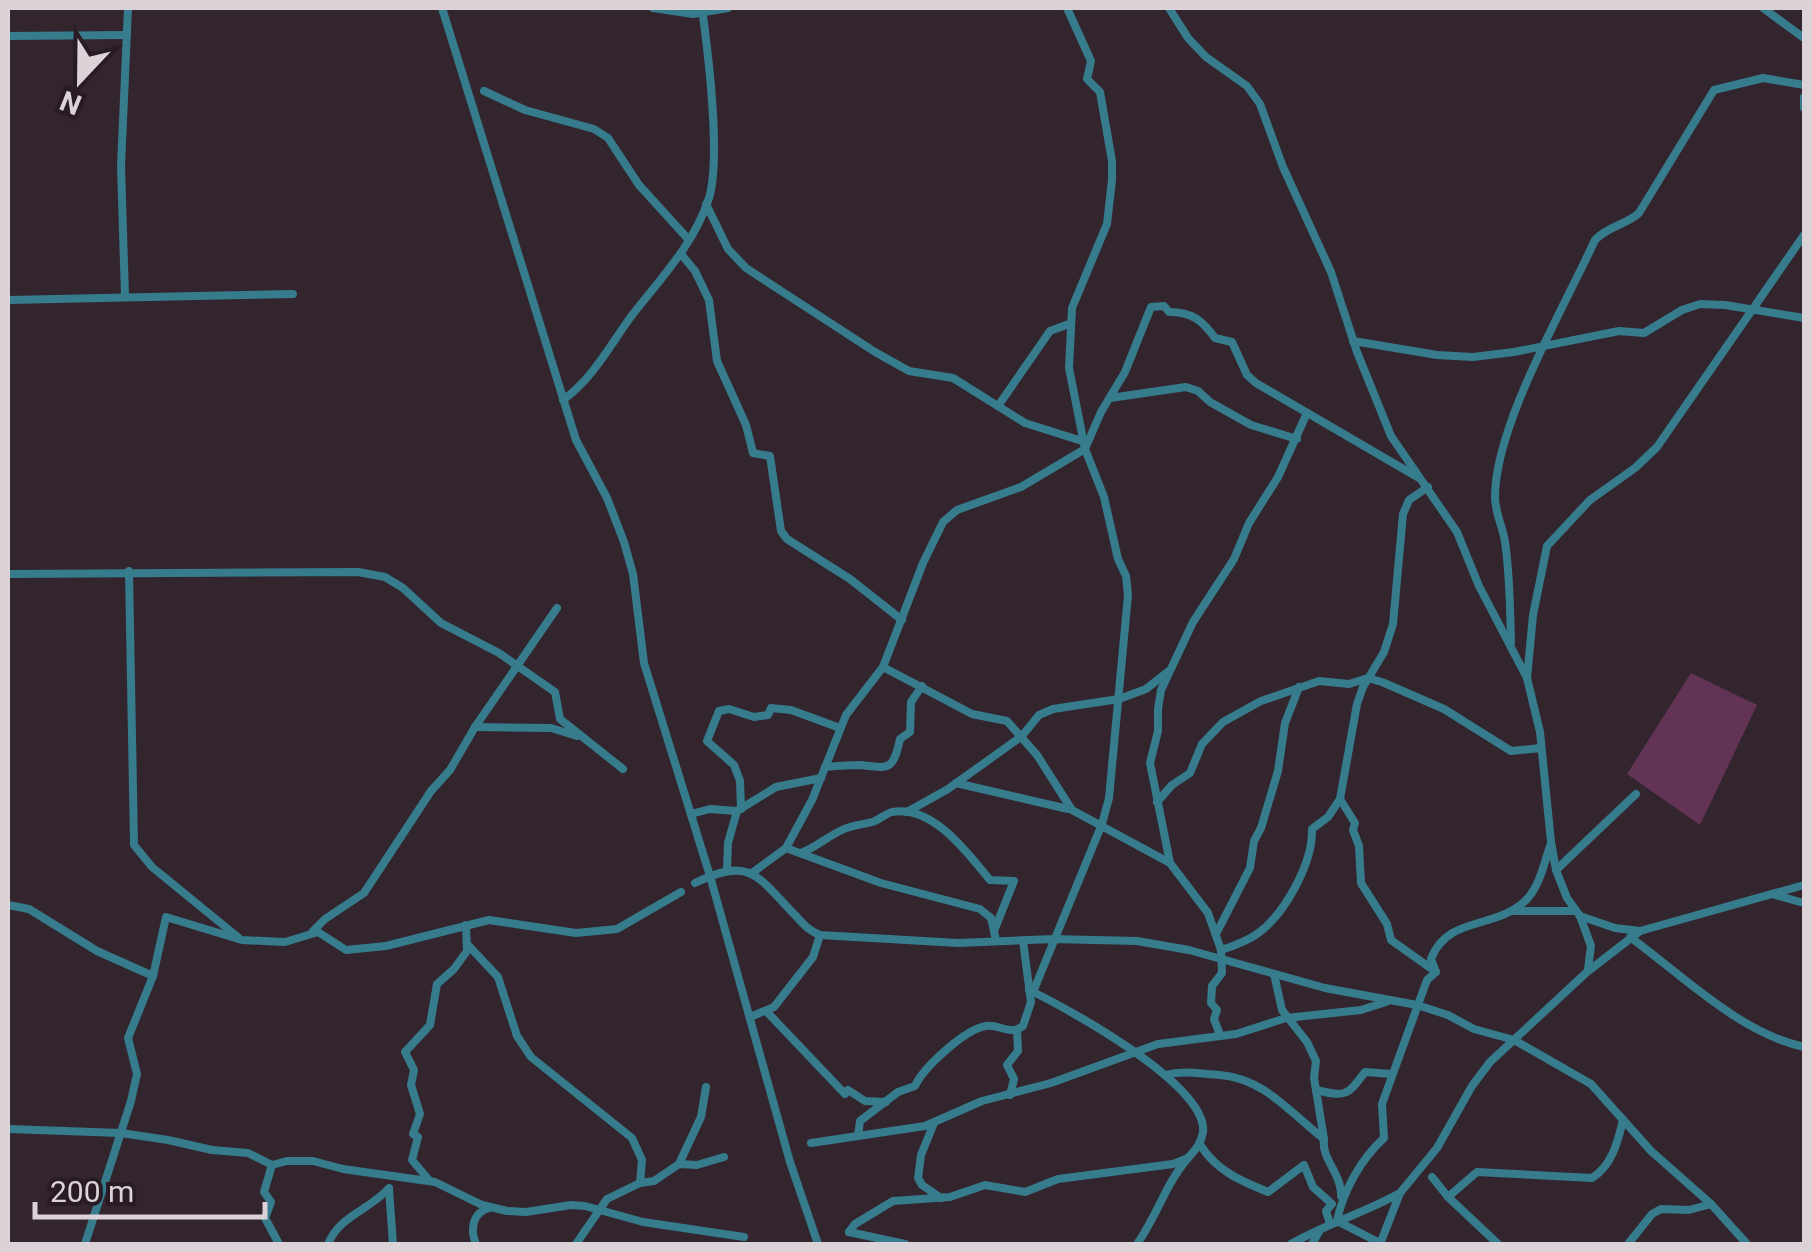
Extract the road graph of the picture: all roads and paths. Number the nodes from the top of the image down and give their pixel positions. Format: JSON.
{"nodes":[{"id":1,"x":128,"y":8,"type":"edge"},
{"id":2,"x":442,"y":8,"type":"edge"},
{"id":3,"x":653,"y":8,"type":"edge"},
{"id":4,"x":728,"y":8,"type":"edge"},
{"id":5,"x":1067,"y":8,"type":"edge"},
{"id":6,"x":1169,"y":8,"type":"edge"},
{"id":7,"x":1764,"y":8,"type":"edge"},
{"id":8,"x":703,"y":10,"type":"edge"},
{"id":9,"x":127,"y":35,"type":"junction"},
{"id":10,"x":8,"y":36,"type":"edge"},
{"id":11,"x":1804,"y":38,"type":"edge"},
{"id":12,"x":1804,"y":86,"type":"edge"},
{"id":13,"x":484,"y":91,"type":"dead end"},
{"id":14,"x":1804,"y":97,"type":"edge"},
{"id":15,"x":1804,"y":108,"type":"edge"},
{"id":16,"x":706,"y":204,"type":"junction"},
{"id":17,"x":1804,"y":236,"type":"edge"},
{"id":18,"x":689,"y":240,"type":"junction"},
{"id":19,"x":680,"y":254,"type":"junction"},
{"id":20,"x":293,"y":294,"type":"dead end"},
{"id":21,"x":125,"y":296,"type":"junction"},
{"id":22,"x":8,"y":300,"type":"edge"},
{"id":23,"x":1750,"y":310,"type":"junction"},
{"id":24,"x":1804,"y":318,"type":"edge"},
{"id":25,"x":1070,"y":324,"type":"junction"},
{"id":26,"x":1353,"y":341,"type":"junction"},
{"id":27,"x":1546,"y":345,"type":"junction"},
{"id":28,"x":1109,"y":399,"type":"junction"},
{"id":29,"x":563,"y":400,"type":"junction"},
{"id":30,"x":998,"y":406,"type":"junction"},
{"id":31,"x":1307,"y":413,"type":"junction"},
{"id":32,"x":1297,"y":438,"type":"junction"},
{"id":33,"x":1083,"y":445,"type":"junction"},
{"id":34,"x":1426,"y":483,"type":"junction"},
{"id":35,"x":129,"y":571,"type":"junction"},
{"id":36,"x":8,"y":574,"type":"edge"},
{"id":37,"x":557,"y":608,"type":"dead end"},
{"id":38,"x":902,"y":620,"type":"junction"},
{"id":39,"x":1511,"y":651,"type":"junction"},
{"id":40,"x":518,"y":667,"type":"junction"},
{"id":41,"x":883,"y":667,"type":"junction"},
{"id":42,"x":1169,"y":671,"type":"junction"},
{"id":43,"x":1368,"y":678,"type":"junction"},
{"id":44,"x":1527,"y":678,"type":"junction"},
{"id":45,"x":922,"y":686,"type":"junction"},
{"id":46,"x":1298,"y":687,"type":"junction"},
{"id":47,"x":1119,"y":700,"type":"junction"},
{"id":48,"x":475,"y":727,"type":"junction"},
{"id":49,"x":840,"y":728,"type":"junction"},
{"id":50,"x":1022,"y":736,"type":"junction"},
{"id":51,"x":586,"y":740,"type":"junction"},
{"id":52,"x":1541,"y":748,"type":"junction"},
{"id":53,"x":825,"y":768,"type":"junction"},
{"id":54,"x":623,"y":770,"type":"dead end"},
{"id":55,"x":821,"y":778,"type":"junction"},
{"id":56,"x":956,"y":783,"type":"junction"},
{"id":57,"x":1636,"y":794,"type":"dead end"},
{"id":58,"x":1340,"y":800,"type":"junction"},
{"id":59,"x":1157,"y":802,"type":"junction"},
{"id":60,"x":739,"y":810,"type":"junction"},
{"id":61,"x":1072,"y":810,"type":"junction"},
{"id":62,"x":907,"y":812,"type":"junction"},
{"id":63,"x":690,"y":814,"type":"junction"},
{"id":64,"x":1102,"y":824,"type":"junction"},
{"id":65,"x":1551,"y":842,"type":"junction"},
{"id":66,"x":786,"y":848,"type":"junction"},
{"id":67,"x":801,"y":852,"type":"junction"},
{"id":68,"x":1170,"y":863,"type":"junction"},
{"id":69,"x":727,"y":870,"type":"junction"},
{"id":70,"x":1556,"y":870,"type":"junction"},
{"id":71,"x":752,"y":873,"type":"junction"},
{"id":72,"x":710,"y":876,"type":"junction"},
{"id":73,"x":696,"y":883,"type":"dead end"},
{"id":74,"x":1804,"y":886,"type":"edge"},
{"id":75,"x":681,"y":892,"type":"dead end"},
{"id":76,"x":1770,"y":894,"type":"junction"},
{"id":77,"x":1804,"y":902,"type":"edge"},
{"id":78,"x":8,"y":905,"type":"edge"},
{"id":79,"x":1512,"y":911,"type":"junction"},
{"id":80,"x":1577,"y":913,"type":"junction"},
{"id":81,"x":466,"y":926,"type":"junction"},
{"id":82,"x":312,"y":931,"type":"junction"},
{"id":83,"x":1640,"y":931,"type":"junction"},
{"id":84,"x":1216,"y":934,"type":"junction"},
{"id":85,"x":820,"y":935,"type":"junction"},
{"id":86,"x":995,"y":936,"type":"junction"},
{"id":87,"x":1630,"y":937,"type":"junction"},
{"id":88,"x":1054,"y":939,"type":"junction"},
{"id":89,"x":242,"y":940,"type":"junction"},
{"id":90,"x":1022,"y":941,"type":"junction"},
{"id":91,"x":466,"y":944,"type":"junction"},
{"id":92,"x":1221,"y":954,"type":"junction"},
{"id":93,"x":1436,"y":972,"type":"junction"},
{"id":94,"x":1587,"y":972,"type":"junction"},
{"id":95,"x":1274,"y":974,"type":"junction"},
{"id":96,"x":153,"y":976,"type":"junction"},
{"id":97,"x":1031,"y":991,"type":"junction"},
{"id":98,"x":1386,"y":1002,"type":"junction"},
{"id":99,"x":1418,"y":1006,"type":"junction"},
{"id":100,"x":767,"y":1012,"type":"junction"},
{"id":101,"x":750,"y":1017,"type":"junction"},
{"id":102,"x":1286,"y":1018,"type":"junction"},
{"id":103,"x":1017,"y":1030,"type":"junction"},
{"id":104,"x":1220,"y":1035,"type":"junction"},
{"id":105,"x":1514,"y":1040,"type":"junction"},
{"id":106,"x":1804,"y":1047,"type":"edge"},
{"id":107,"x":1134,"y":1052,"type":"junction"},
{"id":108,"x":1392,"y":1074,"type":"junction"},
{"id":109,"x":1165,"y":1075,"type":"junction"},
{"id":110,"x":706,"y":1087,"type":"dead end"},
{"id":111,"x":1316,"y":1090,"type":"junction"},
{"id":112,"x":1010,"y":1095,"type":"junction"},
{"id":113,"x":886,"y":1102,"type":"junction"},
{"id":114,"x":1623,"y":1120,"type":"junction"},
{"id":115,"x":934,"y":1123,"type":"junction"},
{"id":116,"x":8,"y":1129,"type":"edge"},
{"id":117,"x":121,"y":1134,"type":"junction"},
{"id":118,"x":858,"y":1136,"type":"junction"},
{"id":119,"x":1324,"y":1138,"type":"junction"},
{"id":120,"x":811,"y":1143,"type":"dead end"},
{"id":121,"x":1201,"y":1146,"type":"dead end"},
{"id":122,"x":724,"y":1157,"type":"dead end"},
{"id":123,"x":1188,"y":1158,"type":"junction"},
{"id":124,"x":1426,"y":1163,"type":"junction"},
{"id":125,"x":679,"y":1164,"type":"junction"},
{"id":126,"x":272,"y":1166,"type":"junction"},
{"id":127,"x":390,"y":1175,"type":"junction"},
{"id":128,"x":429,"y":1181,"type":"junction"},
{"id":129,"x":640,"y":1183,"type":"junction"},
{"id":130,"x":390,"y":1188,"type":"junction"},
{"id":131,"x":1400,"y":1193,"type":"junction"},
{"id":132,"x":1448,"y":1197,"type":"junction"},
{"id":133,"x":940,"y":1198,"type":"junction"},
{"id":134,"x":1341,"y":1200,"type":"junction"},
{"id":135,"x":1711,"y":1204,"type":"junction"},
{"id":136,"x":494,"y":1208,"type":"junction"},
{"id":137,"x":601,"y":1209,"type":"junction"},
{"id":138,"x":1330,"y":1224,"type":"junction"},
{"id":139,"x":744,"y":1237,"type":"dead end"},
{"id":140,"x":86,"y":1244,"type":"edge"},
{"id":141,"x":279,"y":1244,"type":"edge"},
{"id":142,"x":328,"y":1244,"type":"edge"},
{"id":143,"x":393,"y":1244,"type":"edge"},
{"id":144,"x":476,"y":1244,"type":"edge"},
{"id":145,"x":576,"y":1244,"type":"edge"},
{"id":146,"x":818,"y":1244,"type":"edge"},
{"id":147,"x":905,"y":1244,"type":"edge"},
{"id":148,"x":1137,"y":1244,"type":"edge"},
{"id":149,"x":1291,"y":1244,"type":"edge"},
{"id":150,"x":1312,"y":1244,"type":"edge"},
{"id":151,"x":1380,"y":1244,"type":"edge"},
{"id":152,"x":1498,"y":1244,"type":"edge"},
{"id":153,"x":1628,"y":1244,"type":"edge"},
{"id":154,"x":1746,"y":1244,"type":"edge"}],
"edges":[{"from":1,"to":9,"type":"street"},
{"from":2,"to":29,"type":"street"},
{"from":3,"to":8,"type":"street"},
{"from":4,"to":8,"type":"street"},
{"from":5,"to":25,"type":"street"},
{"from":6,"to":26,"type":"street"},
{"from":7,"to":11,"type":"street"},
{"from":8,"to":16,"type":"street"},
{"from":9,"to":10,"type":"street"},
{"from":9,"to":21,"type":"street"},
{"from":12,"to":27,"type":"street"},
{"from":13,"to":18,"type":"street"},
{"from":14,"to":15,"type":"street"},
{"from":16,"to":18,"type":"street"},
{"from":16,"to":30,"type":"street"},
{"from":17,"to":23,"type":"street"},
{"from":18,"to":19,"type":"street"},
{"from":19,"to":29,"type":"street"},
{"from":19,"to":38,"type":"street"},
{"from":20,"to":21,"type":"street"},
{"from":21,"to":22,"type":"street"},
{"from":23,"to":24,"type":"street"},
{"from":23,"to":27,"type":"street"},
{"from":23,"to":44,"type":"street"},
{"from":25,"to":30,"type":"street"},
{"from":25,"to":33,"type":"street"},
{"from":26,"to":27,"type":"street"},
{"from":26,"to":34,"type":"street"},
{"from":27,"to":39,"type":"street"},
{"from":28,"to":31,"type":"street"},
{"from":28,"to":32,"type":"street"},
{"from":28,"to":33,"type":"street"},
{"from":29,"to":63,"type":"street"},
{"from":30,"to":33,"type":"street"},
{"from":31,"to":32,"type":"street"},
{"from":31,"to":34,"type":"street"},
{"from":32,"to":42,"type":"street"},
{"from":33,"to":38,"type":"street"},
{"from":33,"to":47,"type":"street"},
{"from":34,"to":39,"type":"street"},
{"from":34,"to":43,"type":"street"},
{"from":35,"to":36,"type":"street"},
{"from":35,"to":40,"type":"street"},
{"from":35,"to":89,"type":"street"},
{"from":37,"to":40,"type":"street"},
{"from":38,"to":41,"type":"street"},
{"from":39,"to":44,"type":"street"},
{"from":40,"to":48,"type":"street"},
{"from":40,"to":51,"type":"street"},
{"from":41,"to":45,"type":"street"},
{"from":41,"to":49,"type":"street"},
{"from":42,"to":47,"type":"street"},
{"from":42,"to":59,"type":"street"},
{"from":43,"to":46,"type":"street"},
{"from":43,"to":52,"type":"street"},
{"from":43,"to":58,"type":"street"},
{"from":44,"to":52,"type":"street"},
{"from":45,"to":50,"type":"street"},
{"from":45,"to":53,"type":"street"},
{"from":46,"to":59,"type":"street"},
{"from":46,"to":84,"type":"street"},
{"from":47,"to":50,"type":"street"},
{"from":47,"to":64,"type":"street"},
{"from":48,"to":51,"type":"street"},
{"from":48,"to":82,"type":"street"},
{"from":49,"to":53,"type":"street"},
{"from":49,"to":60,"type":"street"},
{"from":50,"to":56,"type":"street"},
{"from":50,"to":61,"type":"street"},
{"from":51,"to":54,"type":"street"},
{"from":52,"to":65,"type":"street"},
{"from":53,"to":55,"type":"street"},
{"from":55,"to":60,"type":"street"},
{"from":55,"to":66,"type":"street"},
{"from":56,"to":61,"type":"street"},
{"from":56,"to":62,"type":"street"},
{"from":57,"to":70,"type":"street"},
{"from":58,"to":92,"type":"street"},
{"from":58,"to":93,"type":"street"},
{"from":59,"to":68,"type":"street"},
{"from":60,"to":63,"type":"street"},
{"from":60,"to":69,"type":"street"},
{"from":61,"to":64,"type":"street"},
{"from":62,"to":67,"type":"street"},
{"from":62,"to":86,"type":"street"},
{"from":63,"to":72,"type":"street"},
{"from":64,"to":68,"type":"street"},
{"from":64,"to":88,"type":"street"},
{"from":65,"to":70,"type":"street"},
{"from":65,"to":79,"type":"street"},
{"from":66,"to":67,"type":"street"},
{"from":66,"to":71,"type":"street"},
{"from":67,"to":86,"type":"street"},
{"from":68,"to":84,"type":"street"},
{"from":69,"to":71,"type":"street"},
{"from":69,"to":72,"type":"street"},
{"from":70,"to":80,"type":"street"},
{"from":71,"to":85,"type":"street"},
{"from":72,"to":73,"type":"street"},
{"from":72,"to":101,"type":"street"},
{"from":74,"to":76,"type":"street"},
{"from":75,"to":81,"type":"street"},
{"from":76,"to":77,"type":"street"},
{"from":76,"to":83,"type":"street"},
{"from":78,"to":96,"type":"street"},
{"from":79,"to":80,"type":"street"},
{"from":79,"to":93,"type":"street"},
{"from":80,"to":83,"type":"street"},
{"from":80,"to":94,"type":"street"},
{"from":81,"to":82,"type":"street"},
{"from":81,"to":91,"type":"street"},
{"from":82,"to":89,"type":"street"},
{"from":83,"to":87,"type":"street"},
{"from":84,"to":92,"type":"street"},
{"from":85,"to":86,"type":"street"},
{"from":85,"to":100,"type":"street"},
{"from":86,"to":90,"type":"street"},
{"from":87,"to":94,"type":"street"},
{"from":87,"to":106,"type":"street"},
{"from":88,"to":90,"type":"street"},
{"from":88,"to":92,"type":"street"},
{"from":88,"to":97,"type":"street"},
{"from":89,"to":96,"type":"street"},
{"from":90,"to":97,"type":"street"},
{"from":91,"to":128,"type":"street"},
{"from":91,"to":129,"type":"street"},
{"from":92,"to":95,"type":"street"},
{"from":92,"to":104,"type":"street"},
{"from":93,"to":99,"type":"street"},
{"from":94,"to":105,"type":"street"},
{"from":95,"to":98,"type":"street"},
{"from":95,"to":102,"type":"street"},
{"from":96,"to":117,"type":"street"},
{"from":97,"to":103,"type":"street"},
{"from":97,"to":107,"type":"street"},
{"from":98,"to":99,"type":"street"},
{"from":98,"to":102,"type":"street"},
{"from":99,"to":105,"type":"street"},
{"from":99,"to":108,"type":"street"},
{"from":100,"to":101,"type":"street"},
{"from":100,"to":113,"type":"street"},
{"from":101,"to":146,"type":"street"},
{"from":102,"to":104,"type":"street"},
{"from":102,"to":111,"type":"street"},
{"from":103,"to":112,"type":"street"},
{"from":103,"to":113,"type":"street"},
{"from":104,"to":107,"type":"street"},
{"from":105,"to":114,"type":"street"},
{"from":105,"to":124,"type":"street"},
{"from":107,"to":109,"type":"street"},
{"from":107,"to":112,"type":"street"},
{"from":108,"to":111,"type":"street"},
{"from":108,"to":134,"type":"street"},
{"from":109,"to":119,"type":"street"},
{"from":109,"to":123,"type":"street"},
{"from":110,"to":125,"type":"street"},
{"from":111,"to":119,"type":"street"},
{"from":112,"to":115,"type":"street"},
{"from":113,"to":118,"type":"street"},
{"from":114,"to":132,"type":"street"},
{"from":114,"to":135,"type":"street"},
{"from":115,"to":118,"type":"street"},
{"from":115,"to":133,"type":"street"},
{"from":116,"to":117,"type":"street"},
{"from":117,"to":126,"type":"street"},
{"from":117,"to":140,"type":"street"},
{"from":118,"to":120,"type":"street"},
{"from":119,"to":134,"type":"street"},
{"from":121,"to":138,"type":"street"},
{"from":122,"to":125,"type":"street"},
{"from":123,"to":133,"type":"street"},
{"from":123,"to":148,"type":"street"},
{"from":124,"to":131,"type":"street"},
{"from":124,"to":132,"type":"street"},
{"from":125,"to":129,"type":"street"},
{"from":126,"to":127,"type":"street"},
{"from":126,"to":141,"type":"street"},
{"from":127,"to":128,"type":"street"},
{"from":127,"to":130,"type":"street"},
{"from":128,"to":136,"type":"street"},
{"from":129,"to":137,"type":"street"},
{"from":130,"to":142,"type":"street"},
{"from":130,"to":143,"type":"street"},
{"from":131,"to":138,"type":"street"},
{"from":131,"to":151,"type":"street"},
{"from":132,"to":152,"type":"street"},
{"from":133,"to":147,"type":"street"},
{"from":134,"to":138,"type":"street"},
{"from":135,"to":153,"type":"street"},
{"from":135,"to":154,"type":"street"},
{"from":136,"to":137,"type":"street"},
{"from":136,"to":144,"type":"street"},
{"from":137,"to":139,"type":"street"},
{"from":137,"to":145,"type":"street"},
{"from":138,"to":149,"type":"street"},
{"from":138,"to":150,"type":"street"},
{"from":138,"to":151,"type":"street"}]}
